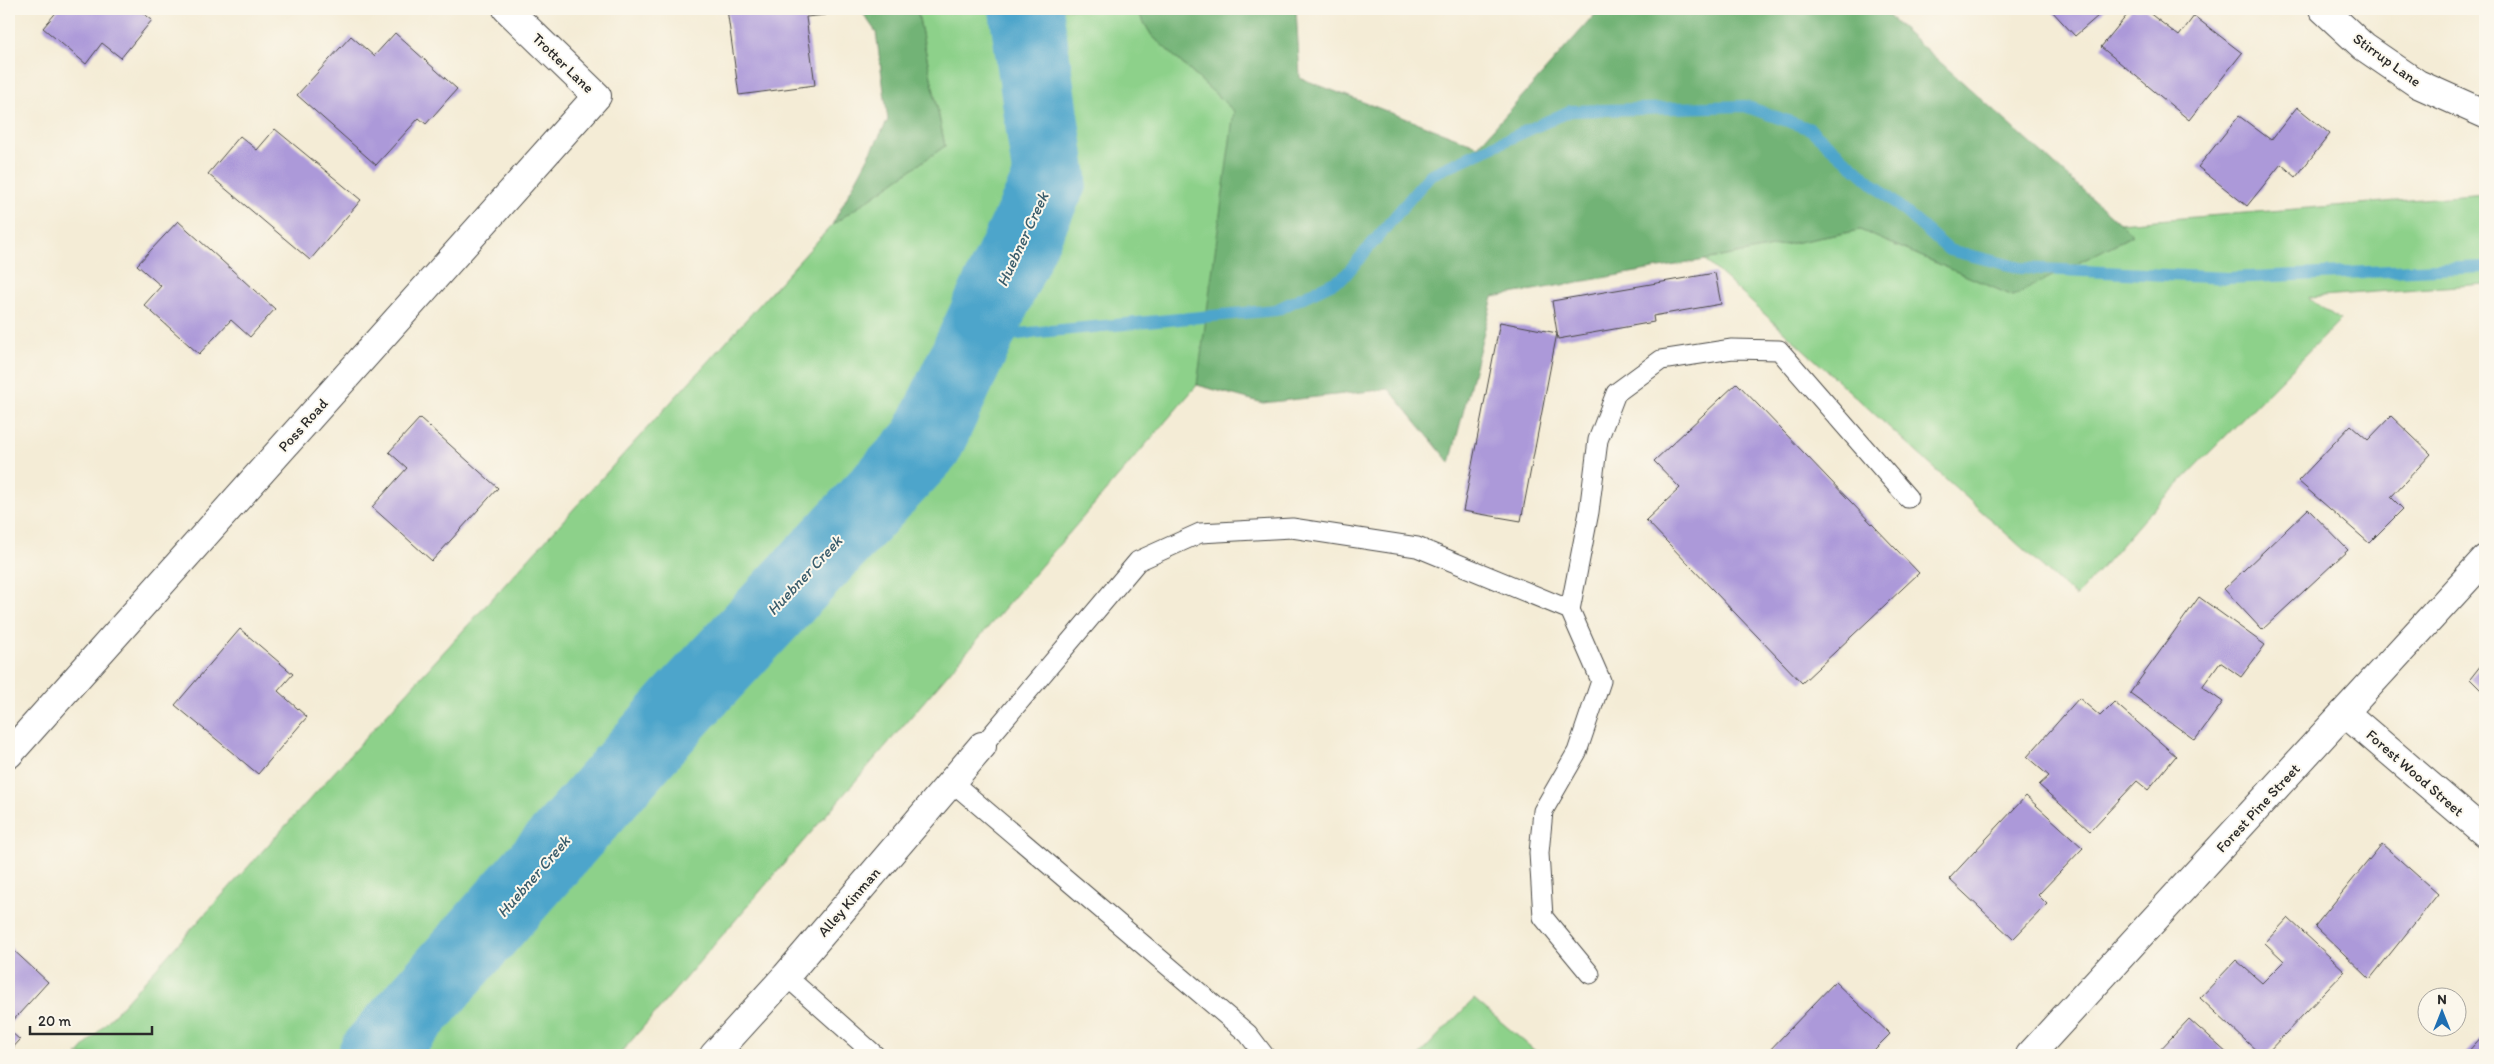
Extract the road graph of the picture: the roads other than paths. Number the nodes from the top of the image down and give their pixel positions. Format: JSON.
{"nodes":[{"id":1,"x":507,"y":9,"type":"edge"},
{"id":2,"x":2323,"y":9,"type":"edge"},
{"id":3,"x":596,"y":96,"type":"joint"},
{"id":4,"x":2485,"y":114,"type":"edge"},
{"id":5,"x":1908,"y":498,"type":"dead end"},
{"id":6,"x":2485,"y":559,"type":"edge"},
{"id":7,"x":1570,"y":610,"type":"junction"},
{"id":8,"x":2345,"y":713,"type":"junction"},
{"id":9,"x":982,"y":746,"type":"joint"},
{"id":10,"x":9,"y":754,"type":"edge"},
{"id":11,"x":952,"y":782,"type":"junction"},
{"id":12,"x":2485,"y":833,"type":"edge"},
{"id":13,"x":1590,"y":974,"type":"dead end"},
{"id":14,"x":786,"y":976,"type":"junction"},
{"id":15,"x":714,"y":1055,"type":"edge"},
{"id":16,"x":875,"y":1055,"type":"edge"},
{"id":17,"x":1264,"y":1055,"type":"edge"},
{"id":18,"x":2030,"y":1055,"type":"edge"}],
"edges":[{"from":1,"to":3,"type":"street","name":"Trotter Lane"},
{"from":2,"to":4,"type":"street","name":"Stirrup Lane"},
{"from":3,"to":10,"type":"street","name":"Poss Road"},
{"from":5,"to":7,"type":"lane"},
{"from":6,"to":8,"type":"street","name":"Forest Pine Street"},
{"from":7,"to":9,"type":"lane"},
{"from":7,"to":13,"type":"lane"},
{"from":8,"to":12,"type":"street","name":"Forest Wood Street"},
{"from":8,"to":18,"type":"street","name":"Forest Pine Street"},
{"from":9,"to":11,"type":"street","name":"Alley Kinman"},
{"from":11,"to":14,"type":"street","name":"Alley Kinman"},
{"from":11,"to":17,"type":"lane"},
{"from":14,"to":15,"type":"street","name":"Alley Kinman"},
{"from":14,"to":16,"type":"lane"}]}
